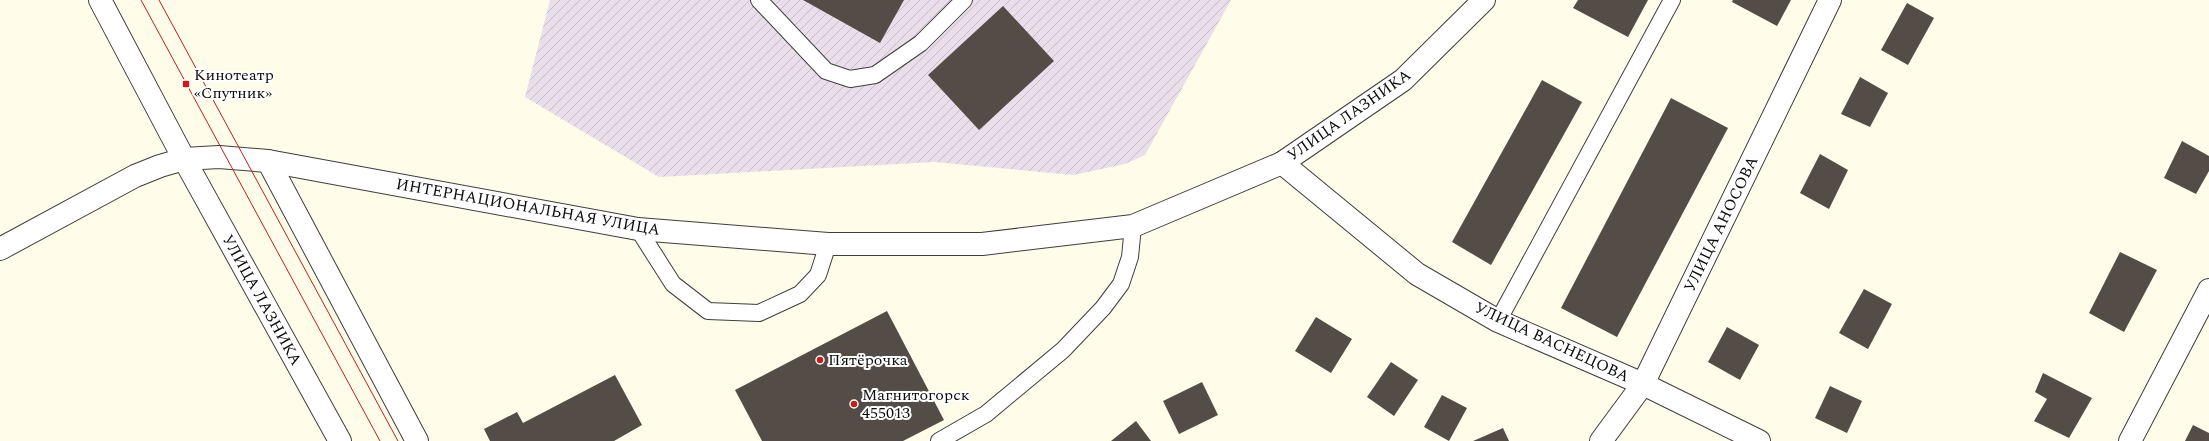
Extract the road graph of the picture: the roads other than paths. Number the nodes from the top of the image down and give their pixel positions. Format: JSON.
{"nodes":[{"id":1,"x":100,"y":0,"type":"edge"},
{"id":2,"x":759,"y":0,"type":"edge"},
{"id":3,"x":964,"y":0,"type":"edge"},
{"id":4,"x":1484,"y":0,"type":"edge"},
{"id":5,"x":1672,"y":0,"type":"edge"},
{"id":6,"x":1830,"y":0,"type":"edge"},
{"id":7,"x":184,"y":159,"type":"junction"},
{"id":8,"x":268,"y":161,"type":"junction"},
{"id":9,"x":1282,"y":163,"type":"junction"},
{"id":10,"x":1133,"y":226,"type":"junction"},
{"id":11,"x":638,"y":229,"type":"junction"},
{"id":12,"x":828,"y":244,"type":"junction"},
{"id":13,"x":0,"y":248,"type":"edge"},
{"id":14,"x":2209,"y":290,"type":"edge"},
{"id":15,"x":1498,"y":321,"type":"junction"},
{"id":16,"x":1643,"y":384,"type":"junction"},
{"id":17,"x":340,"y":441,"type":"edge"},
{"id":18,"x":417,"y":441,"type":"edge"},
{"id":19,"x":939,"y":441,"type":"edge"},
{"id":20,"x":1601,"y":441,"type":"edge"},
{"id":21,"x":1759,"y":441,"type":"edge"},
{"id":22,"x":2130,"y":441,"type":"edge"}],
"edges":[{"from":1,"to":7,"type":"street","name":"УЛИЦА ЛАЗНИКА"},
{"from":2,"to":3,"type":"lane"},
{"from":4,"to":9,"type":"street","name":"УЛИЦА ЛАЗНИКА"},
{"from":5,"to":15,"type":"lane"},
{"from":6,"to":16,"type":"street","name":"УЛИЦА АНОСОВА"},
{"from":7,"to":8,"type":"street","name":"ИНТЕРНАЦИОНАЛЬНАЯ УЛИЦА"},
{"from":7,"to":13,"type":"street","name":"ИНТЕРНАЦИОНАЛЬНАЯ УЛИЦА"},
{"from":7,"to":17,"type":"street","name":"УЛИЦА ЛАЗНИКА"},
{"from":8,"to":11,"type":"street","name":"ИНТЕРНАЦИОНАЛЬНАЯ УЛИЦА"},
{"from":8,"to":18,"type":"street"},
{"from":9,"to":10,"type":"street","name":"ИНТЕРНАЦИОНАЛЬНАЯ УЛИЦА"},
{"from":9,"to":15,"type":"street","name":"УЛИЦА ВАСНЕЦОВА"},
{"from":10,"to":12,"type":"street","name":"ИНТЕРНАЦИОНАЛЬНАЯ УЛИЦА"},
{"from":10,"to":19,"type":"lane"},
{"from":11,"to":12,"type":"street","name":"ИНТЕРНАЦИОНАЛЬНАЯ УЛИЦА"},
{"from":11,"to":12,"type":"lane"},
{"from":14,"to":22,"type":"street"},
{"from":15,"to":16,"type":"street","name":"УЛИЦА ВАСНЕЦОВА"},
{"from":16,"to":20,"type":"street","name":"УЛИЦА АНОСОВА"},
{"from":16,"to":21,"type":"street","name":"УЛИЦА ВАСНЕЦОВА"}]}
